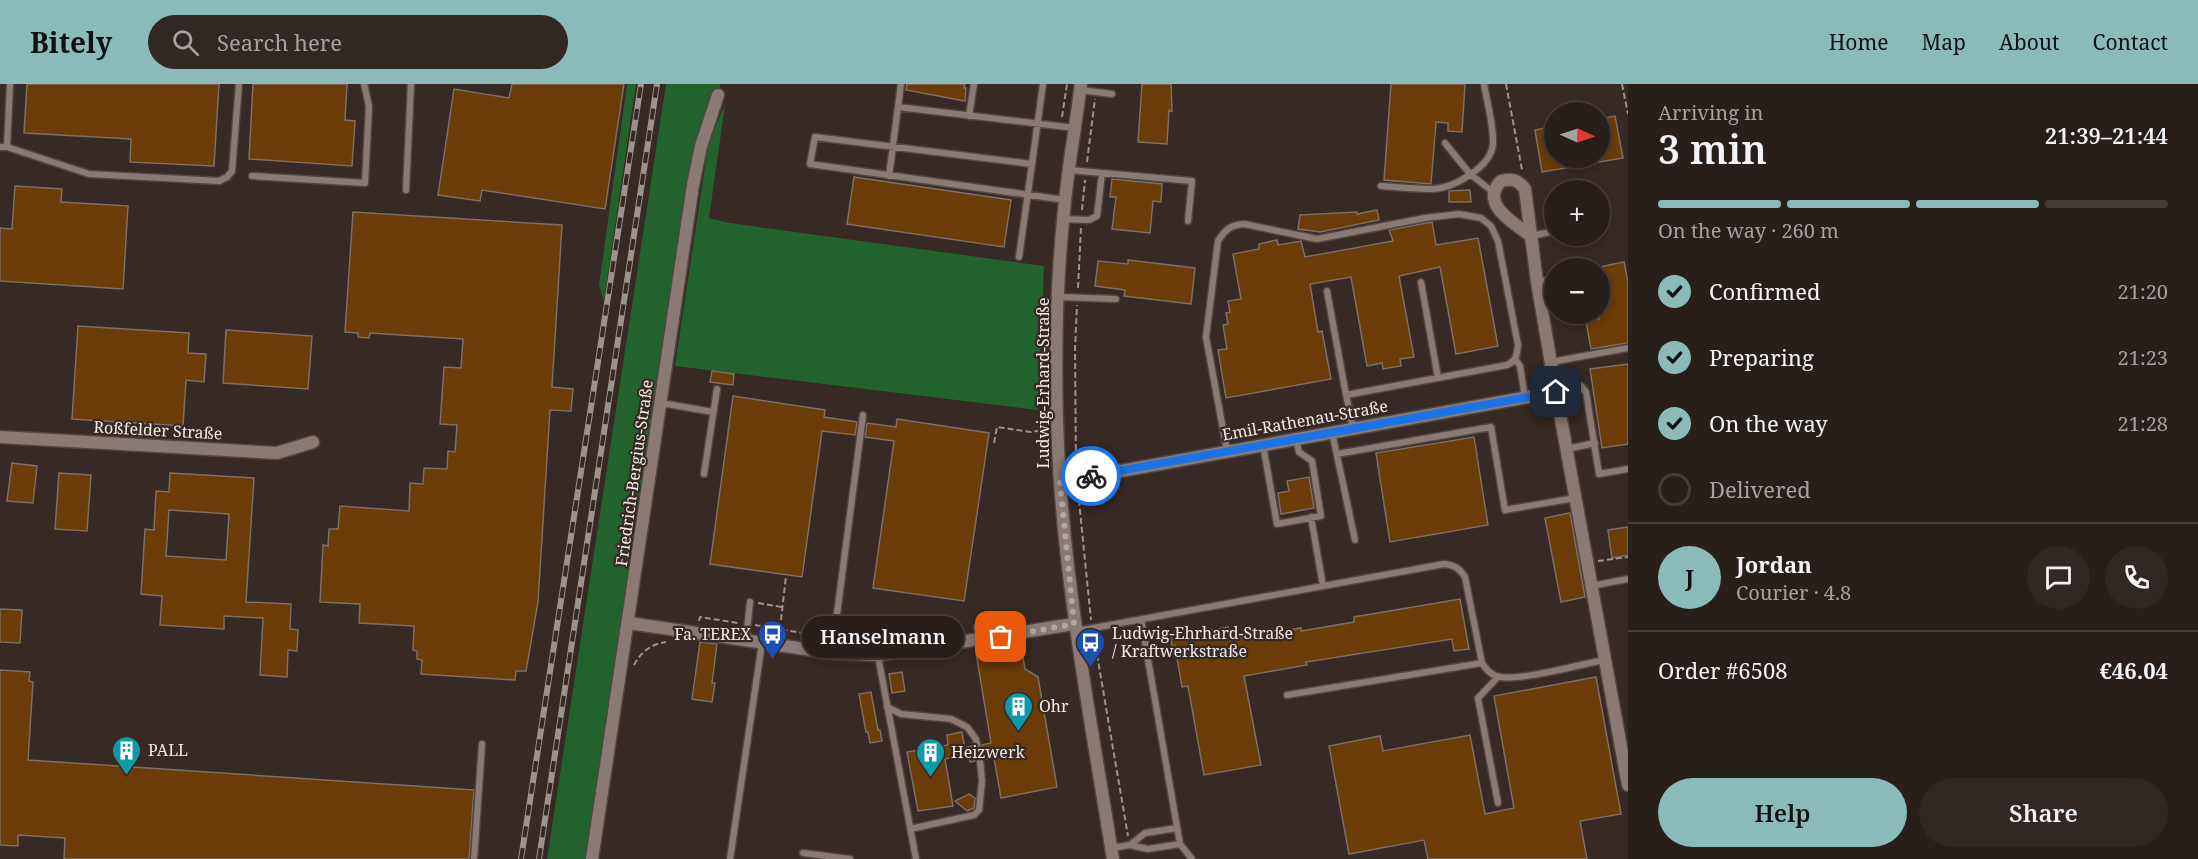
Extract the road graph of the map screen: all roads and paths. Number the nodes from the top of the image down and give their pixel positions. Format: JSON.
{"nodes":[{"id":1,"x":10,"y":84,"type":"edge"},
{"id":2,"x":239,"y":84,"type":"edge"},
{"id":3,"x":364,"y":84,"type":"edge"},
{"id":4,"x":411,"y":84,"type":"edge"},
{"id":5,"x":901,"y":84,"type":"edge"},
{"id":6,"x":974,"y":84,"type":"edge"},
{"id":7,"x":1043,"y":84,"type":"edge"},
{"id":8,"x":1484,"y":84,"type":"edge"},
{"id":9,"x":1506,"y":84,"type":"edge"},
{"id":10,"x":1622,"y":84,"type":"edge"},
{"id":11,"x":1081,"y":87,"type":"edge"},
{"id":12,"x":1096,"y":92,"type":"junction"},
{"id":13,"x":1112,"y":94,"type":"dead end"},
{"id":14,"x":718,"y":95,"type":"dead end"},
{"id":15,"x":898,"y":107,"type":"junction"},
{"id":16,"x":1628,"y":114,"type":"edge"},
{"id":17,"x":969,"y":116,"type":"junction"},
{"id":18,"x":1037,"y":124,"type":"junction"},
{"id":19,"x":1075,"y":128,"type":"junction"},
{"id":20,"x":1444,"y":143,"type":"dead end"},
{"id":21,"x":3,"y":147,"type":"edge"},
{"id":22,"x":892,"y":147,"type":"junction"},
{"id":23,"x":1032,"y":164,"type":"junction"},
{"id":24,"x":1069,"y":170,"type":"junction"},
{"id":25,"x":1086,"y":172,"type":"junction"},
{"id":26,"x":1102,"y":173,"type":"junction"},
{"id":27,"x":1470,"y":174,"type":"junction"},
{"id":28,"x":252,"y":176,"type":"dead end"},
{"id":29,"x":889,"y":176,"type":"junction"},
{"id":30,"x":1520,"y":182,"type":"junction"},
{"id":31,"x":1381,"y":186,"type":"dead end"},
{"id":32,"x":406,"y":190,"type":"dead end"},
{"id":33,"x":1493,"y":192,"type":"junction"},
{"id":34,"x":1028,"y":196,"type":"junction"},
{"id":35,"x":1065,"y":200,"type":"junction"},
{"id":36,"x":1063,"y":219,"type":"junction"},
{"id":37,"x":1081,"y":220,"type":"junction"},
{"id":38,"x":1188,"y":221,"type":"dead end"},
{"id":39,"x":1544,"y":234,"type":"edge"},
{"id":40,"x":1531,"y":237,"type":"junction"},
{"id":41,"x":1019,"y":257,"type":"dead end"},
{"id":42,"x":1544,"y":281,"type":"edge"},
{"id":43,"x":1421,"y":282,"type":"dead end"},
{"id":44,"x":1537,"y":282,"type":"junction"},
{"id":45,"x":1327,"y":291,"type":"dead end"},
{"id":46,"x":1059,"y":297,"type":"junction"},
{"id":47,"x":1077,"y":298,"type":"junction"},
{"id":48,"x":1116,"y":299,"type":"dead end"},
{"id":49,"x":1628,"y":348,"type":"edge"},
{"id":50,"x":1515,"y":359,"type":"junction"},
{"id":51,"x":1551,"y":362,"type":"junction"},
{"id":52,"x":1438,"y":378,"type":"junction"},
{"id":53,"x":717,"y":389,"type":"dead end"},
{"id":54,"x":1555,"y":390,"type":"junction"},
{"id":55,"x":1346,"y":395,"type":"junction"},
{"id":56,"x":1526,"y":397,"type":"junction"},
{"id":57,"x":661,"y":403,"type":"junction"},
{"id":58,"x":713,"y":412,"type":"junction"},
{"id":59,"x":863,"y":415,"type":"dead end"},
{"id":60,"x":1353,"y":428,"type":"junction"},
{"id":61,"x":1043,"y":430,"type":"dead end"},
{"id":62,"x":1332,"y":432,"type":"junction"},
{"id":63,"x":0,"y":437,"type":"edge"},
{"id":64,"x":1296,"y":439,"type":"junction"},
{"id":65,"x":313,"y":442,"type":"dead end"},
{"id":66,"x":1594,"y":443,"type":"junction"},
{"id":67,"x":994,"y":444,"type":"dead end"},
{"id":68,"x":1263,"y":445,"type":"junction"},
{"id":69,"x":1566,"y":449,"type":"junction"},
{"id":70,"x":1227,"y":451,"type":"junction"},
{"id":71,"x":1337,"y":454,"type":"junction"},
{"id":72,"x":1628,"y":469,"type":"edge"},
{"id":73,"x":704,"y":474,"type":"dead end"},
{"id":74,"x":1077,"y":478,"type":"junction"},
{"id":75,"x":1060,"y":482,"type":"junction"},
{"id":76,"x":1575,"y":498,"type":"junction"},
{"id":77,"x":1311,"y":517,"type":"junction"},
{"id":78,"x":1355,"y":540,"type":"dead end"},
{"id":79,"x":1628,"y":557,"type":"edge"},
{"id":80,"x":1587,"y":563,"type":"junction"},
{"id":81,"x":786,"y":576,"type":"dead end"},
{"id":82,"x":1628,"y":579,"type":"edge"},
{"id":83,"x":1323,"y":586,"type":"junction"},
{"id":84,"x":1591,"y":586,"type":"junction"},
{"id":85,"x":750,"y":602,"type":"joint"},
{"id":86,"x":782,"y":606,"type":"junction"},
{"id":87,"x":1140,"y":619,"type":"junction"},
{"id":88,"x":629,"y":623,"type":"junction"},
{"id":89,"x":748,"y":624,"type":"junction"},
{"id":90,"x":977,"y":627,"type":"dead end"},
{"id":91,"x":1075,"y":628,"type":"junction"},
{"id":92,"x":1092,"y":628,"type":"junction"},
{"id":93,"x":780,"y":629,"type":"junction"},
{"id":94,"x":697,"y":634,"type":"junction"},
{"id":95,"x":834,"y":638,"type":"junction"},
{"id":96,"x":896,"y":639,"type":"dead end"},
{"id":97,"x":980,"y":640,"type":"junction"},
{"id":98,"x":669,"y":641,"type":"dead end"},
{"id":99,"x":746,"y":641,"type":"junction"},
{"id":100,"x":860,"y":641,"type":"dead end"},
{"id":101,"x":869,"y":642,"type":"dead end"},
{"id":102,"x":762,"y":643,"type":"junction"},
{"id":103,"x":832,"y":653,"type":"junction"},
{"id":104,"x":878,"y":655,"type":"junction"},
{"id":105,"x":1604,"y":660,"type":"junction"},
{"id":106,"x":1482,"y":663,"type":"junction"},
{"id":107,"x":633,"y":667,"type":"dead end"},
{"id":108,"x":1498,"y":677,"type":"junction"},
{"id":109,"x":1287,"y":695,"type":"dead end"},
{"id":110,"x":887,"y":707,"type":"junction"},
{"id":111,"x":482,"y":744,"type":"dead end"},
{"id":112,"x":1628,"y":785,"type":"edge"},
{"id":113,"x":1498,"y":803,"type":"dead end"},
{"id":114,"x":1177,"y":828,"type":"junction"},
{"id":115,"x":910,"y":829,"type":"junction"},
{"id":116,"x":1180,"y":844,"type":"junction"},
{"id":117,"x":1130,"y":845,"type":"junction"},
{"id":118,"x":804,"y":853,"type":"dead end"},
{"id":119,"x":1112,"y":854,"type":"edge"},
{"id":120,"x":474,"y":859,"type":"edge"},
{"id":121,"x":592,"y":859,"type":"edge"},
{"id":122,"x":730,"y":859,"type":"edge"},
{"id":123,"x":850,"y":859,"type":"edge"},
{"id":124,"x":916,"y":859,"type":"edge"},
{"id":125,"x":1192,"y":859,"type":"edge"}],
"edges":[{"from":1,"to":21,"type":"lane"},
{"from":2,"to":21,"type":"lane"},
{"from":3,"to":28,"type":"lane"},
{"from":4,"to":32,"type":"lane"},
{"from":5,"to":15,"type":"lane"},
{"from":6,"to":17,"type":"lane"},
{"from":7,"to":18,"type":"lane"},
{"from":8,"to":27,"type":"lane"},
{"from":9,"to":30,"type":"path"},
{"from":10,"to":16,"type":"path"},
{"from":11,"to":12,"type":"lane"},
{"from":11,"to":19,"type":"street","name":"Ludwig-Erhard-Straße"},
{"from":12,"to":13,"type":"lane"},
{"from":12,"to":25,"type":"path"},
{"from":14,"to":57,"type":"street","name":"Friedrich-Bergius-Straße"},
{"from":15,"to":17,"type":"lane"},
{"from":15,"to":22,"type":"lane"},
{"from":17,"to":18,"type":"lane"},
{"from":18,"to":19,"type":"lane"},
{"from":18,"to":23,"type":"lane"},
{"from":19,"to":24,"type":"street","name":"Ludwig-Erhard-Straße"},
{"from":20,"to":27,"type":"lane"},
{"from":22,"to":23,"type":"lane"},
{"from":22,"to":29,"type":"lane"},
{"from":22,"to":29,"type":"lane"},
{"from":23,"to":34,"type":"lane"},
{"from":24,"to":25,"type":"lane"},
{"from":24,"to":35,"type":"street","name":"Ludwig-Erhard-Straße"},
{"from":25,"to":26,"type":"lane"},
{"from":25,"to":37,"type":"path"},
{"from":26,"to":37,"type":"lane"},
{"from":26,"to":38,"type":"lane"},
{"from":27,"to":31,"type":"lane"},
{"from":27,"to":33,"type":"lane"},
{"from":29,"to":34,"type":"lane"},
{"from":30,"to":33,"type":"street"},
{"from":30,"to":40,"type":"street"},
{"from":33,"to":40,"type":"street"},
{"from":34,"to":35,"type":"lane"},
{"from":34,"to":41,"type":"lane"},
{"from":35,"to":36,"type":"street","name":"Ludwig-Erhard-Straße"},
{"from":36,"to":37,"type":"lane"},
{"from":36,"to":46,"type":"street","name":"Ludwig-Erhard-Straße"},
{"from":37,"to":47,"type":"path"},
{"from":39,"to":40,"type":"lane"},
{"from":40,"to":44,"type":"street"},
{"from":42,"to":44,"type":"lane"},
{"from":43,"to":52,"type":"lane"},
{"from":44,"to":51,"type":"street"},
{"from":45,"to":55,"type":"lane"},
{"from":46,"to":47,"type":"lane"},
{"from":46,"to":75,"type":"street","name":"Ludwig-Erhard-Straße"},
{"from":47,"to":48,"type":"lane"},
{"from":47,"to":74,"type":"path"},
{"from":49,"to":51,"type":"lane"},
{"from":50,"to":52,"type":"lane"},
{"from":50,"to":56,"type":"lane"},
{"from":50,"to":70,"type":"lane"},
{"from":51,"to":54,"type":"street"},
{"from":52,"to":55,"type":"lane"},
{"from":53,"to":58,"type":"lane"},
{"from":54,"to":56,"type":"street","name":"Emil-Rathenau-Straße"},
{"from":54,"to":66,"type":"lane"},
{"from":54,"to":69,"type":"street"},
{"from":55,"to":60,"type":"lane"},
{"from":56,"to":60,"type":"street","name":"Emil-Rathenau-Straße"},
{"from":57,"to":58,"type":"lane"},
{"from":57,"to":88,"type":"street","name":"Friedrich-Bergius-Straße"},
{"from":58,"to":73,"type":"lane"},
{"from":59,"to":95,"type":"lane"},
{"from":60,"to":62,"type":"street","name":"Emil-Rathenau-Straße"},
{"from":61,"to":67,"type":"path"},
{"from":62,"to":64,"type":"street","name":"Emil-Rathenau-Straße"},
{"from":62,"to":71,"type":"lane"},
{"from":63,"to":65,"type":"street","name":"Roßfelder Straße"},
{"from":64,"to":68,"type":"street","name":"Emil-Rathenau-Straße"},
{"from":64,"to":77,"type":"lane"},
{"from":66,"to":69,"type":"lane"},
{"from":66,"to":72,"type":"lane"},
{"from":68,"to":70,"type":"street","name":"Emil-Rathenau-Straße"},
{"from":68,"to":77,"type":"lane"},
{"from":69,"to":76,"type":"street"},
{"from":70,"to":74,"type":"street","name":"Emil-Rathenau-Straße"},
{"from":71,"to":76,"type":"lane"},
{"from":71,"to":78,"type":"lane"},
{"from":74,"to":75,"type":"street","name":"Emil-Rathenau-Straße"},
{"from":74,"to":92,"type":"path"},
{"from":75,"to":91,"type":"street","name":"Ludwig-Erhard-Straße"},
{"from":76,"to":80,"type":"street"},
{"from":77,"to":83,"type":"lane"},
{"from":79,"to":80,"type":"path"},
{"from":80,"to":84,"type":"street"},
{"from":81,"to":86,"type":"path"},
{"from":82,"to":84,"type":"lane"},
{"from":83,"to":87,"type":"lane"},
{"from":83,"to":106,"type":"lane"},
{"from":84,"to":105,"type":"street"},
{"from":85,"to":86,"type":"path"},
{"from":85,"to":89,"type":"lane"},
{"from":86,"to":93,"type":"path"},
{"from":87,"to":92,"type":"lane"},
{"from":87,"to":114,"type":"lane"},
{"from":88,"to":94,"type":"street"},
{"from":88,"to":121,"type":"street","name":"Friedrich-Bergius-Straße"},
{"from":89,"to":93,"type":"path"},
{"from":89,"to":94,"type":"path"},
{"from":89,"to":99,"type":"lane"},
{"from":90,"to":97,"type":"lane"},
{"from":91,"to":92,"type":"lane"},
{"from":91,"to":97,"type":"street"},
{"from":91,"to":119,"type":"street","name":"Ludwig-Erhard-Straße"},
{"from":92,"to":117,"type":"path"},
{"from":93,"to":95,"type":"path"},
{"from":94,"to":99,"type":"street"},
{"from":95,"to":100,"type":"path"},
{"from":95,"to":103,"type":"lane"},
{"from":96,"to":101,"type":"path"},
{"from":97,"to":104,"type":"street"},
{"from":98,"to":107,"type":"path"},
{"from":99,"to":102,"type":"street"},
{"from":102,"to":103,"type":"street"},
{"from":102,"to":122,"type":"lane"},
{"from":103,"to":104,"type":"street"},
{"from":104,"to":110,"type":"lane"},
{"from":105,"to":108,"type":"lane"},
{"from":105,"to":112,"type":"street"},
{"from":106,"to":108,"type":"lane"},
{"from":106,"to":109,"type":"lane"},
{"from":108,"to":113,"type":"lane"},
{"from":110,"to":115,"type":"lane"},
{"from":110,"to":115,"type":"lane"},
{"from":111,"to":120,"type":"lane"},
{"from":114,"to":116,"type":"lane"},
{"from":114,"to":117,"type":"lane"},
{"from":115,"to":124,"type":"lane"},
{"from":116,"to":117,"type":"lane"},
{"from":116,"to":125,"type":"lane"},
{"from":117,"to":119,"type":"lane"},
{"from":118,"to":123,"type":"lane"}]}
